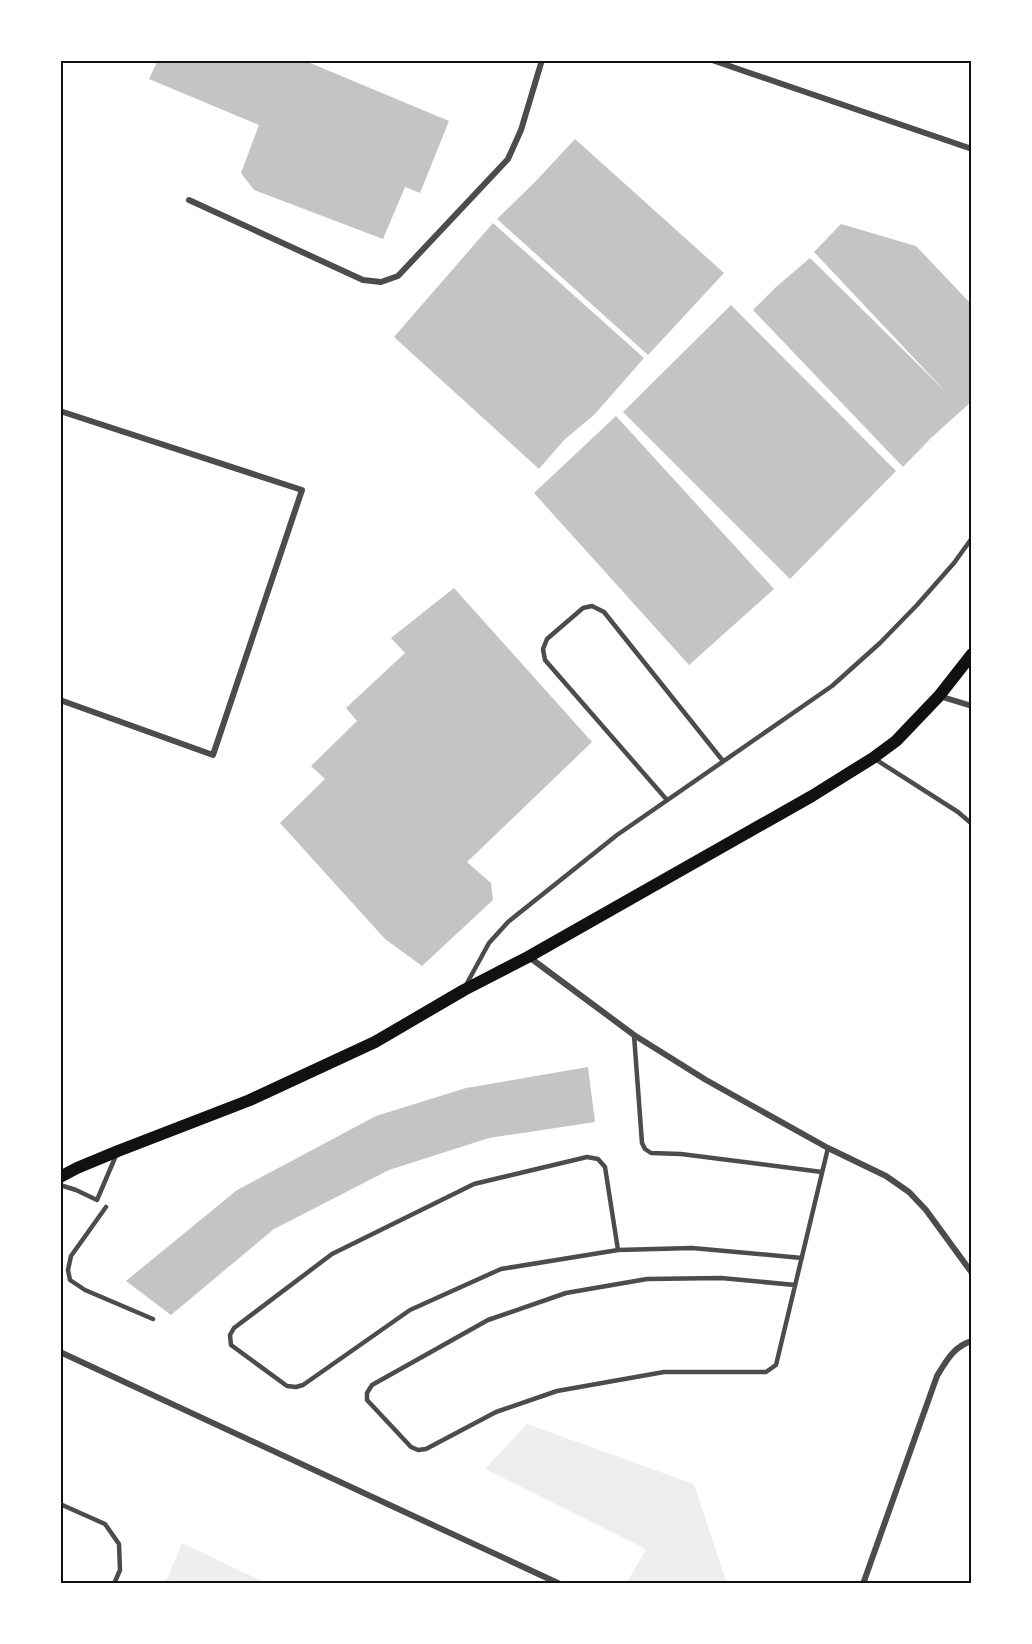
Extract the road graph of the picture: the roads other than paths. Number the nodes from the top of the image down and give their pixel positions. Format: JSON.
{"nodes":[{"id":1,"x":542,"y":60,"type":"edge"},
{"id":2,"x":712,"y":60,"type":"edge"},
{"id":3,"x":972,"y":149,"type":"edge"},
{"id":4,"x":189,"y":200,"type":"dead end"},
{"id":5,"x":60,"y":411,"type":"edge"},
{"id":6,"x":972,"y":538,"type":"edge"},
{"id":7,"x":972,"y":654,"type":"edge"},
{"id":8,"x":939,"y":696,"type":"junction"},
{"id":9,"x":60,"y":699,"type":"edge"},
{"id":10,"x":972,"y":706,"type":"edge"},
{"id":11,"x":873,"y":758,"type":"junction"},
{"id":12,"x":723,"y":761,"type":"junction"},
{"id":13,"x":667,"y":800,"type":"junction"},
{"id":14,"x":972,"y":824,"type":"edge"},
{"id":15,"x":528,"y":957,"type":"junction"},
{"id":16,"x":464,"y":990,"type":"junction"},
{"id":17,"x":634,"y":1035,"type":"junction"},
{"id":18,"x":828,"y":1148,"type":"junction"},
{"id":19,"x":118,"y":1151,"type":"junction"},
{"id":20,"x":822,"y":1172,"type":"junction"},
{"id":21,"x":60,"y":1177,"type":"edge"},
{"id":22,"x":60,"y":1185,"type":"edge"},
{"id":23,"x":106,"y":1207,"type":"dead end"},
{"id":24,"x":618,"y":1251,"type":"junction"},
{"id":25,"x":801,"y":1258,"type":"junction"},
{"id":26,"x":972,"y":1273,"type":"edge"},
{"id":27,"x":795,"y":1284,"type":"junction"},
{"id":28,"x":153,"y":1319,"type":"dead end"},
{"id":29,"x":972,"y":1341,"type":"edge"},
{"id":30,"x":60,"y":1352,"type":"edge"},
{"id":31,"x":60,"y":1504,"type":"edge"},
{"id":32,"x":114,"y":1584,"type":"edge"},
{"id":33,"x":560,"y":1584,"type":"edge"},
{"id":34,"x":863,"y":1584,"type":"edge"}],
"edges":[{"from":1,"to":4,"type":"street"},
{"from":2,"to":3,"type":"street"},
{"from":5,"to":9,"type":"street"},
{"from":6,"to":12,"type":"lane"},
{"from":7,"to":8,"type":"main road"},
{"from":8,"to":10,"type":"street"},
{"from":8,"to":11,"type":"main road"},
{"from":11,"to":14,"type":"lane"},
{"from":11,"to":15,"type":"main road"},
{"from":12,"to":13,"type":"lane"},
{"from":12,"to":13,"type":"lane"},
{"from":13,"to":16,"type":"lane"},
{"from":15,"to":16,"type":"main road"},
{"from":15,"to":17,"type":"street"},
{"from":16,"to":19,"type":"main road"},
{"from":17,"to":18,"type":"street"},
{"from":17,"to":20,"type":"lane"},
{"from":18,"to":20,"type":"lane"},
{"from":18,"to":26,"type":"street"},
{"from":19,"to":21,"type":"main road"},
{"from":19,"to":22,"type":"lane"},
{"from":20,"to":25,"type":"lane"},
{"from":23,"to":28,"type":"lane"},
{"from":24,"to":24,"type":"lane"},
{"from":24,"to":25,"type":"lane"},
{"from":25,"to":27,"type":"lane"},
{"from":27,"to":27,"type":"lane"},
{"from":29,"to":34,"type":"street"},
{"from":30,"to":33,"type":"street"},
{"from":31,"to":32,"type":"lane"}]}
